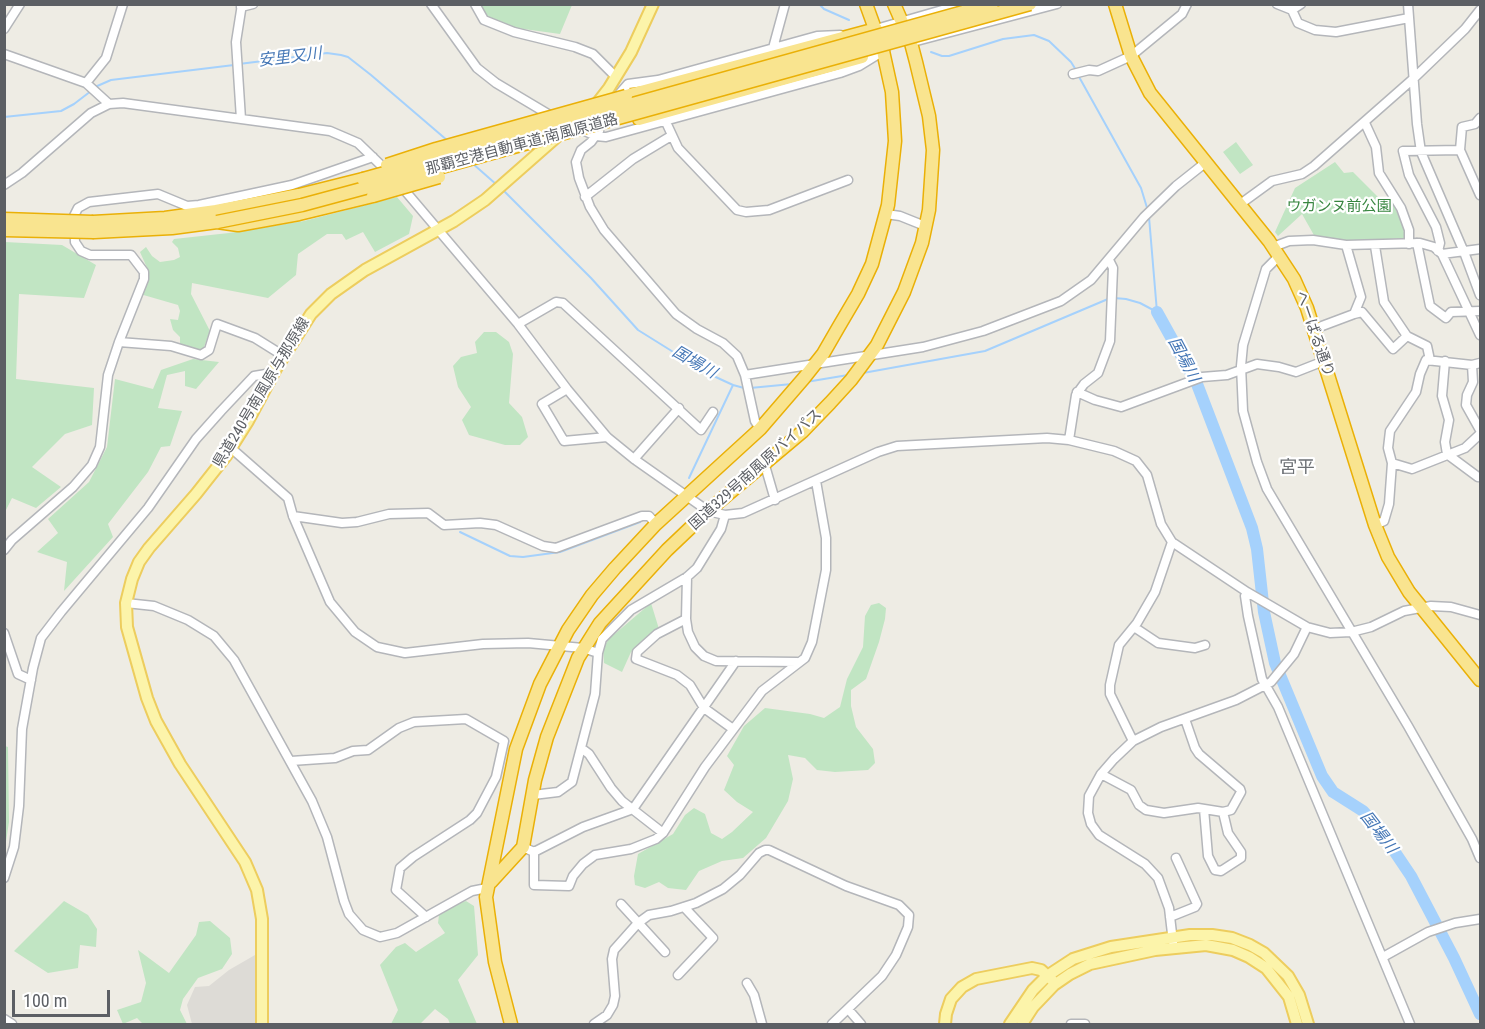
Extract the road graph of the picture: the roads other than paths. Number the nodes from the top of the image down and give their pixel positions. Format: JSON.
{"nodes":[{"id":1,"x":20,"y":4,"type":"edge"},
{"id":2,"x":123,"y":4,"type":"edge"},
{"id":3,"x":253,"y":4,"type":"edge"},
{"id":4,"x":431,"y":4,"type":"edge"},
{"id":5,"x":475,"y":4,"type":"edge"},
{"id":6,"x":652,"y":4,"type":"edge"},
{"id":7,"x":785,"y":4,"type":"edge"},
{"id":8,"x":866,"y":4,"type":"edge"},
{"id":9,"x":894,"y":4,"type":"edge"},
{"id":10,"x":963,"y":4,"type":"edge"},
{"id":11,"x":992,"y":4,"type":"edge"},
{"id":12,"x":1030,"y":4,"type":"edge"},
{"id":13,"x":1057,"y":4,"type":"edge"},
{"id":14,"x":1115,"y":4,"type":"edge"},
{"id":15,"x":1187,"y":4,"type":"edge"},
{"id":16,"x":1277,"y":4,"type":"edge"},
{"id":17,"x":1301,"y":4,"type":"edge"},
{"id":18,"x":1408,"y":4,"type":"edge"},
{"id":19,"x":242,"y":6,"type":"edge"},
{"id":20,"x":1292,"y":10,"type":"junction"},
{"id":21,"x":1480,"y":10,"type":"edge"},
{"id":22,"x":1409,"y":18,"type":"junction"},
{"id":23,"x":902,"y":21,"type":"junction"},
{"id":24,"x":4,"y":29,"type":"edge"},
{"id":25,"x":871,"y":30,"type":"junction"},
{"id":26,"x":910,"y":43,"type":"junction"},
{"id":27,"x":773,"y":48,"type":"junction"},
{"id":28,"x":883,"y":51,"type":"junction"},
{"id":29,"x":4,"y":54,"type":"edge"},
{"id":30,"x":1131,"y":56,"type":"junction"},
{"id":31,"x":1074,"y":73,"type":"dead end"},
{"id":32,"x":616,"y":77,"type":"junction"},
{"id":33,"x":1413,"y":79,"type":"junction"},
{"id":34,"x":86,"y":83,"type":"junction"},
{"id":35,"x":109,"y":104,"type":"junction"},
{"id":36,"x":1480,"y":118,"type":"edge"},
{"id":37,"x":241,"y":119,"type":"junction"},
{"id":38,"x":665,"y":120,"type":"junction"},
{"id":39,"x":1365,"y":123,"type":"junction"},
{"id":40,"x":572,"y":125,"type":"junction"},
{"id":41,"x":596,"y":136,"type":"junction"},
{"id":42,"x":671,"y":136,"type":"junction"},
{"id":43,"x":1421,"y":150,"type":"junction"},
{"id":44,"x":1460,"y":150,"type":"junction"},
{"id":45,"x":373,"y":157,"type":"junction"},
{"id":46,"x":1205,"y":163,"type":"junction"},
{"id":47,"x":363,"y":179,"type":"junction"},
{"id":48,"x":848,"y":180,"type":"dead end"},
{"id":49,"x":4,"y":185,"type":"edge"},
{"id":50,"x":1480,"y":195,"type":"edge"},
{"id":51,"x":585,"y":197,"type":"junction"},
{"id":52,"x":1239,"y":205,"type":"junction"},
{"id":53,"x":886,"y":214,"type":"junction"},
{"id":54,"x":4,"y":219,"type":"edge"},
{"id":55,"x":217,"y":222,"type":"junction"},
{"id":56,"x":169,"y":223,"type":"junction"},
{"id":57,"x":926,"y":226,"type":"junction"},
{"id":58,"x":94,"y":227,"type":"junction"},
{"id":59,"x":4,"y":230,"type":"edge"},
{"id":60,"x":439,"y":230,"type":"junction"},
{"id":61,"x":1413,"y":244,"type":"junction"},
{"id":62,"x":1346,"y":245,"type":"junction"},
{"id":63,"x":1375,"y":246,"type":"junction"},
{"id":64,"x":1480,"y":249,"type":"edge"},
{"id":65,"x":1276,"y":252,"type":"junction"},
{"id":66,"x":1440,"y":252,"type":"junction"},
{"id":67,"x":1464,"y":252,"type":"junction"},
{"id":68,"x":1109,"y":260,"type":"junction"},
{"id":69,"x":1480,"y":295,"type":"edge"},
{"id":70,"x":1480,"y":311,"type":"edge"},
{"id":71,"x":1469,"y":313,"type":"junction"},
{"id":72,"x":1354,"y":314,"type":"junction"},
{"id":73,"x":518,"y":324,"type":"junction"},
{"id":74,"x":1314,"y":329,"type":"junction"},
{"id":75,"x":1480,"y":334,"type":"edge"},
{"id":76,"x":1407,"y":336,"type":"junction"},
{"id":77,"x":119,"y":342,"type":"junction"},
{"id":78,"x":286,"y":351,"type":"junction"},
{"id":79,"x":1430,"y":360,"type":"junction"},
{"id":80,"x":865,"y":361,"type":"junction"},
{"id":81,"x":1324,"y":361,"type":"junction"},
{"id":82,"x":1445,"y":361,"type":"junction"},
{"id":83,"x":815,"y":364,"type":"junction"},
{"id":84,"x":1476,"y":364,"type":"edge"},
{"id":85,"x":1241,"y":368,"type":"junction"},
{"id":86,"x":272,"y":376,"type":"junction"},
{"id":87,"x":745,"y":378,"type":"junction"},
{"id":88,"x":567,"y":388,"type":"junction"},
{"id":89,"x":1077,"y":392,"type":"junction"},
{"id":90,"x":679,"y":408,"type":"junction"},
{"id":91,"x":713,"y":412,"type":"dead end"},
{"id":92,"x":760,"y":429,"type":"junction"},
{"id":93,"x":1480,"y":432,"type":"edge"},
{"id":94,"x":607,"y":437,"type":"junction"},
{"id":95,"x":1069,"y":440,"type":"junction"},
{"id":96,"x":231,"y":448,"type":"junction"},
{"id":97,"x":1447,"y":454,"type":"junction"},
{"id":98,"x":634,"y":459,"type":"junction"},
{"id":99,"x":764,"y":462,"type":"junction"},
{"id":100,"x":1392,"y":463,"type":"junction"},
{"id":101,"x":1478,"y":477,"type":"dead end"},
{"id":102,"x":816,"y":482,"type":"junction"},
{"id":103,"x":687,"y":497,"type":"junction"},
{"id":104,"x":775,"y":500,"type":"junction"},
{"id":105,"x":708,"y":511,"type":"junction"},
{"id":106,"x":725,"y":515,"type":"junction"},
{"id":107,"x":293,"y":516,"type":"junction"},
{"id":108,"x":656,"y":524,"type":"junction"},
{"id":109,"x":1375,"y":525,"type":"junction"},
{"id":110,"x":1172,"y":542,"type":"junction"},
{"id":111,"x":4,"y":550,"type":"edge"},
{"id":112,"x":687,"y":577,"type":"junction"},
{"id":113,"x":1251,"y":594,"type":"junction"},
{"id":114,"x":126,"y":603,"type":"junction"},
{"id":115,"x":1422,"y":607,"type":"junction"},
{"id":116,"x":1480,"y":615,"type":"edge"},
{"id":117,"x":686,"y":619,"type":"junction"},
{"id":118,"x":1134,"y":627,"type":"junction"},
{"id":119,"x":1307,"y":627,"type":"junction"},
{"id":120,"x":1351,"y":632,"type":"junction"},
{"id":121,"x":4,"y":633,"type":"edge"},
{"id":122,"x":559,"y":645,"type":"junction"},
{"id":123,"x":1205,"y":645,"type":"dead end"},
{"id":124,"x":583,"y":648,"type":"junction"},
{"id":125,"x":598,"y":653,"type":"junction"},
{"id":126,"x":736,"y":661,"type":"junction"},
{"id":127,"x":798,"y":662,"type":"junction"},
{"id":128,"x":31,"y":680,"type":"junction"},
{"id":129,"x":1480,"y":680,"type":"edge"},
{"id":130,"x":1268,"y":684,"type":"junction"},
{"id":131,"x":704,"y":708,"type":"junction"},
{"id":132,"x":1185,"y":719,"type":"junction"},
{"id":133,"x":733,"y":729,"type":"junction"},
{"id":134,"x":1133,"y":741,"type":"junction"},
{"id":135,"x":581,"y":748,"type":"junction"},
{"id":136,"x":291,"y":761,"type":"junction"},
{"id":137,"x":1101,"y":774,"type":"junction"},
{"id":138,"x":532,"y":795,"type":"junction"},
{"id":139,"x":633,"y":809,"type":"junction"},
{"id":140,"x":1204,"y":809,"type":"junction"},
{"id":141,"x":1223,"y":812,"type":"junction"},
{"id":142,"x":663,"y":832,"type":"junction"},
{"id":143,"x":529,"y":849,"type":"junction"},
{"id":144,"x":1176,"y":858,"type":"dead end"},
{"id":145,"x":1480,"y":858,"type":"edge"},
{"id":146,"x":4,"y":878,"type":"edge"},
{"id":147,"x":487,"y":888,"type":"junction"},
{"id":148,"x":621,"y":904,"type":"dead end"},
{"id":149,"x":684,"y":907,"type":"junction"},
{"id":150,"x":426,"y":917,"type":"junction"},
{"id":151,"x":1170,"y":917,"type":"junction"},
{"id":152,"x":1480,"y":919,"type":"edge"},
{"id":153,"x":638,"y":923,"type":"junction"},
{"id":154,"x":1173,"y":942,"type":"junction"},
{"id":155,"x":666,"y":952,"type":"dead end"},
{"id":156,"x":1383,"y":957,"type":"junction"},
{"id":157,"x":678,"y":975,"type":"dead end"},
{"id":158,"x":1047,"y":976,"type":"junction"},
{"id":159,"x":747,"y":983,"type":"dead end"},
{"id":160,"x":1056,"y":983,"type":"junction"},
{"id":161,"x":1028,"y":1005,"type":"junction"},
{"id":162,"x":848,"y":1009,"type":"junction"},
{"id":163,"x":4,"y":1019,"type":"edge"},
{"id":164,"x":12,"y":1024,"type":"edge"},
{"id":165,"x":262,"y":1024,"type":"edge"},
{"id":166,"x":511,"y":1024,"type":"edge"},
{"id":167,"x":594,"y":1024,"type":"edge"},
{"id":168,"x":762,"y":1024,"type":"edge"},
{"id":169,"x":832,"y":1024,"type":"edge"},
{"id":170,"x":861,"y":1024,"type":"edge"},
{"id":171,"x":947,"y":1024,"type":"edge"},
{"id":172,"x":1010,"y":1024,"type":"edge"},
{"id":173,"x":1022,"y":1024,"type":"edge"},
{"id":174,"x":1071,"y":1024,"type":"edge"},
{"id":175,"x":1085,"y":1024,"type":"edge"},
{"id":176,"x":1297,"y":1024,"type":"edge"},
{"id":177,"x":1308,"y":1024,"type":"edge"},
{"id":178,"x":1410,"y":1024,"type":"edge"}],
"edges":[{"from":1,"to":24,"type":"street"},
{"from":2,"to":34,"type":"street"},
{"from":3,"to":19,"type":"street"},
{"from":4,"to":40,"type":"street"},
{"from":5,"to":32,"type":"street"},
{"from":6,"to":32,"type":"main road","name":"県道240号南風原与那原線"},
{"from":7,"to":27,"type":"street"},
{"from":8,"to":25,"type":"highway","name":"国道329号南風原バイパス"},
{"from":9,"to":23,"type":"highway","name":"国道329号南風原バイパス"},
{"from":10,"to":23,"type":"street"},
{"from":11,"to":47,"type":"highway","name":"那覇空港自動車道;南風原道路","bridge":true},
{"from":12,"to":55,"type":"highway","name":"那覇空港自動車道;南風原道路","bridge":true},
{"from":13,"to":26,"type":"street"},
{"from":14,"to":30,"type":"highway","name":"へーばる通り"},
{"from":15,"to":30,"type":"street"},
{"from":16,"to":20,"type":"street"},
{"from":17,"to":20,"type":"street"},
{"from":18,"to":22,"type":"street"},
{"from":19,"to":37,"type":"street"},
{"from":20,"to":22,"type":"street"},
{"from":21,"to":33,"type":"street"},
{"from":22,"to":33,"type":"street"},
{"from":23,"to":25,"type":"street"},
{"from":23,"to":26,"type":"highway","name":"国道329号南風原バイパス"},
{"from":25,"to":27,"type":"street"},
{"from":25,"to":28,"type":"highway","name":"国道329号南風原バイパス"},
{"from":25,"to":47,"type":"highway","bridge":true},
{"from":26,"to":28,"type":"street"},
{"from":26,"to":57,"type":"highway","name":"国道329号南風原バイパス"},
{"from":27,"to":41,"type":"street"},
{"from":28,"to":38,"type":"street"},
{"from":28,"to":53,"type":"highway","name":"国道329号南風原バイパス"},
{"from":28,"to":55,"type":"highway","bridge":true},
{"from":29,"to":34,"type":"street"},
{"from":30,"to":31,"type":"street"},
{"from":30,"to":46,"type":"highway","name":"へーばる通り"},
{"from":32,"to":40,"type":"main road","name":"県道240号南風原与那原線"},
{"from":33,"to":39,"type":"street"},
{"from":33,"to":43,"type":"street"},
{"from":34,"to":35,"type":"street"},
{"from":35,"to":37,"type":"street"},
{"from":35,"to":49,"type":"street"},
{"from":36,"to":44,"type":"street"},
{"from":37,"to":45,"type":"street"},
{"from":38,"to":41,"type":"street"},
{"from":38,"to":42,"type":"street"},
{"from":39,"to":52,"type":"street"},
{"from":39,"to":61,"type":"street"},
{"from":40,"to":41,"type":"street"},
{"from":40,"to":60,"type":"main road","name":"県道240号南風原与那原線"},
{"from":41,"to":51,"type":"street"},
{"from":42,"to":48,"type":"street"},
{"from":42,"to":51,"type":"street"},
{"from":43,"to":44,"type":"street"},
{"from":43,"to":66,"type":"street"},
{"from":43,"to":67,"type":"street"},
{"from":44,"to":50,"type":"street"},
{"from":45,"to":60,"type":"street"},
{"from":45,"to":77,"type":"street"},
{"from":46,"to":52,"type":"highway","name":"へーばる通り"},
{"from":46,"to":68,"type":"street"},
{"from":47,"to":56,"type":"highway","name":"那覇空港自動車道;南風原道路"},
{"from":51,"to":87,"type":"street"},
{"from":52,"to":65,"type":"highway","name":"へーばる通り"},
{"from":53,"to":57,"type":"street"},
{"from":53,"to":83,"type":"highway","name":"国道329号南風原バイパス"},
{"from":54,"to":58,"type":"highway","name":"那覇空港自動車道;南風原道路","bridge":true},
{"from":55,"to":56,"type":"highway","name":"那覇空港自動車道;南風原道路"},
{"from":56,"to":58,"type":"highway","name":"那覇空港自動車道;南風原道路"},
{"from":57,"to":80,"type":"highway","name":"国道329号南風原バイパス"},
{"from":58,"to":59,"type":"highway","name":"那覇空港自動車道;南風原道路","bridge":true},
{"from":60,"to":73,"type":"street"},
{"from":60,"to":78,"type":"main road","name":"県道240号南風原与那原線"},
{"from":61,"to":63,"type":"street"},
{"from":61,"to":66,"type":"street"},
{"from":61,"to":71,"type":"street"},
{"from":62,"to":63,"type":"street"},
{"from":62,"to":65,"type":"street"},
{"from":62,"to":72,"type":"street"},
{"from":63,"to":76,"type":"street"},
{"from":64,"to":67,"type":"street"},
{"from":65,"to":74,"type":"highway","name":"へーばる通り"},
{"from":65,"to":85,"type":"street"},
{"from":66,"to":67,"type":"street"},
{"from":66,"to":71,"type":"street"},
{"from":67,"to":69,"type":"street"},
{"from":68,"to":80,"type":"street"},
{"from":68,"to":89,"type":"street"},
{"from":70,"to":71,"type":"street"},
{"from":71,"to":75,"type":"street"},
{"from":72,"to":74,"type":"street"},
{"from":72,"to":76,"type":"street"},
{"from":73,"to":88,"type":"street"},
{"from":73,"to":90,"type":"street"},
{"from":74,"to":81,"type":"highway","name":"へーばる通り"},
{"from":76,"to":79,"type":"street"},
{"from":77,"to":78,"type":"street"},
{"from":77,"to":111,"type":"street"},
{"from":78,"to":86,"type":"main road","name":"県道240号南風原与那原線"},
{"from":79,"to":82,"type":"street"},
{"from":79,"to":100,"type":"street"},
{"from":80,"to":83,"type":"street"},
{"from":80,"to":99,"type":"highway","name":"国道329号南風原バイパス"},
{"from":81,"to":85,"type":"street"},
{"from":81,"to":109,"type":"highway","name":"へーばる通り"},
{"from":82,"to":84,"type":"street"},
{"from":82,"to":97,"type":"street"},
{"from":83,"to":87,"type":"street"},
{"from":83,"to":92,"type":"highway","name":"国道329号南風原バイパス"},
{"from":84,"to":93,"type":"street"},
{"from":85,"to":89,"type":"street"},
{"from":85,"to":120,"type":"street"},
{"from":86,"to":96,"type":"main road","name":"県道240号南風原与那原線"},
{"from":86,"to":128,"type":"street"},
{"from":87,"to":92,"type":"street"},
{"from":88,"to":94,"type":"street"},
{"from":88,"to":94,"type":"street"},
{"from":89,"to":95,"type":"street"},
{"from":90,"to":91,"type":"street"},
{"from":90,"to":98,"type":"street"},
{"from":92,"to":103,"type":"highway","name":"国道329号南風原バイパス"},
{"from":93,"to":97,"type":"street"},
{"from":94,"to":98,"type":"street"},
{"from":95,"to":102,"type":"street"},
{"from":95,"to":110,"type":"street"},
{"from":96,"to":107,"type":"street"},
{"from":96,"to":114,"type":"main road","name":"県道240号南風原与那原線"},
{"from":97,"to":100,"type":"street"},
{"from":97,"to":101,"type":"street"},
{"from":98,"to":103,"type":"street"},
{"from":99,"to":104,"type":"street"},
{"from":99,"to":105,"type":"highway","name":"国道329号南風原バイパス"},
{"from":100,"to":109,"type":"street"},
{"from":102,"to":104,"type":"street"},
{"from":102,"to":127,"type":"street"},
{"from":103,"to":105,"type":"street"},
{"from":103,"to":108,"type":"highway","name":"国道329号南風原バイパス"},
{"from":104,"to":106,"type":"street"},
{"from":105,"to":106,"type":"street"},
{"from":105,"to":124,"type":"highway","name":"国道329号南風原バイパス"},
{"from":106,"to":112,"type":"street"},
{"from":107,"to":108,"type":"street"},
{"from":107,"to":122,"type":"street"},
{"from":108,"to":122,"type":"highway","name":"国道329号南風原バイパス"},
{"from":109,"to":115,"type":"highway","name":"へーばる通り"},
{"from":110,"to":113,"type":"street"},
{"from":110,"to":118,"type":"street"},
{"from":112,"to":117,"type":"street"},
{"from":112,"to":125,"type":"street"},
{"from":113,"to":119,"type":"street"},
{"from":113,"to":130,"type":"street"},
{"from":114,"to":136,"type":"street"},
{"from":114,"to":165,"type":"main road","name":"県道240号南風原与那原線"},
{"from":115,"to":116,"type":"street"},
{"from":115,"to":120,"type":"street"},
{"from":115,"to":129,"type":"highway","name":"へーばる通り"},
{"from":117,"to":126,"type":"street"},
{"from":117,"to":131,"type":"street"},
{"from":118,"to":123,"type":"street"},
{"from":118,"to":134,"type":"street"},
{"from":119,"to":120,"type":"street"},
{"from":119,"to":130,"type":"street"},
{"from":120,"to":145,"type":"street"},
{"from":121,"to":128,"type":"street"},
{"from":122,"to":124,"type":"street"},
{"from":122,"to":147,"type":"highway","name":"国道329号南風原バイパス"},
{"from":124,"to":125,"type":"street"},
{"from":124,"to":138,"type":"highway","name":"国道329号南風原バイパス"},
{"from":125,"to":135,"type":"street"},
{"from":126,"to":127,"type":"street"},
{"from":126,"to":131,"type":"street"},
{"from":127,"to":133,"type":"street"},
{"from":128,"to":146,"type":"street"},
{"from":130,"to":132,"type":"street"},
{"from":130,"to":156,"type":"street"},
{"from":131,"to":133,"type":"street"},
{"from":131,"to":139,"type":"street"},
{"from":132,"to":134,"type":"street"},
{"from":132,"to":141,"type":"street"},
{"from":133,"to":142,"type":"street"},
{"from":134,"to":137,"type":"street"},
{"from":135,"to":138,"type":"street"},
{"from":135,"to":139,"type":"street"},
{"from":136,"to":150,"type":"street"},
{"from":136,"to":150,"type":"street"},
{"from":137,"to":140,"type":"street"},
{"from":137,"to":151,"type":"street"},
{"from":138,"to":143,"type":"highway","name":"国道329号南風原バイパス"},
{"from":139,"to":142,"type":"street"},
{"from":139,"to":143,"type":"street"},
{"from":140,"to":141,"type":"street"},
{"from":140,"to":141,"type":"street"},
{"from":142,"to":143,"type":"street"},
{"from":143,"to":147,"type":"highway"},
{"from":144,"to":151,"type":"street"},
{"from":147,"to":150,"type":"street"},
{"from":147,"to":166,"type":"highway","name":"国道329号南風原バイパス"},
{"from":148,"to":153,"type":"street"},
{"from":149,"to":153,"type":"street"},
{"from":149,"to":157,"type":"street"},
{"from":149,"to":162,"type":"street"},
{"from":151,"to":154,"type":"street"},
{"from":152,"to":156,"type":"street"},
{"from":153,"to":155,"type":"street"},
{"from":153,"to":167,"type":"street"},
{"from":154,"to":158,"type":"main road"},
{"from":154,"to":160,"type":"main road"},
{"from":154,"to":176,"type":"main road"},
{"from":154,"to":177,"type":"main road"},
{"from":156,"to":178,"type":"street"},
{"from":158,"to":160,"type":"main road"},
{"from":158,"to":161,"type":"main road"},
{"from":158,"to":171,"type":"main road"},
{"from":159,"to":168,"type":"street"},
{"from":160,"to":161,"type":"main road"},
{"from":161,"to":172,"type":"main road"},
{"from":161,"to":173,"type":"main road"},
{"from":162,"to":169,"type":"street"},
{"from":162,"to":170,"type":"street"},
{"from":163,"to":164,"type":"street"},
{"from":174,"to":175,"type":"street"}]}
